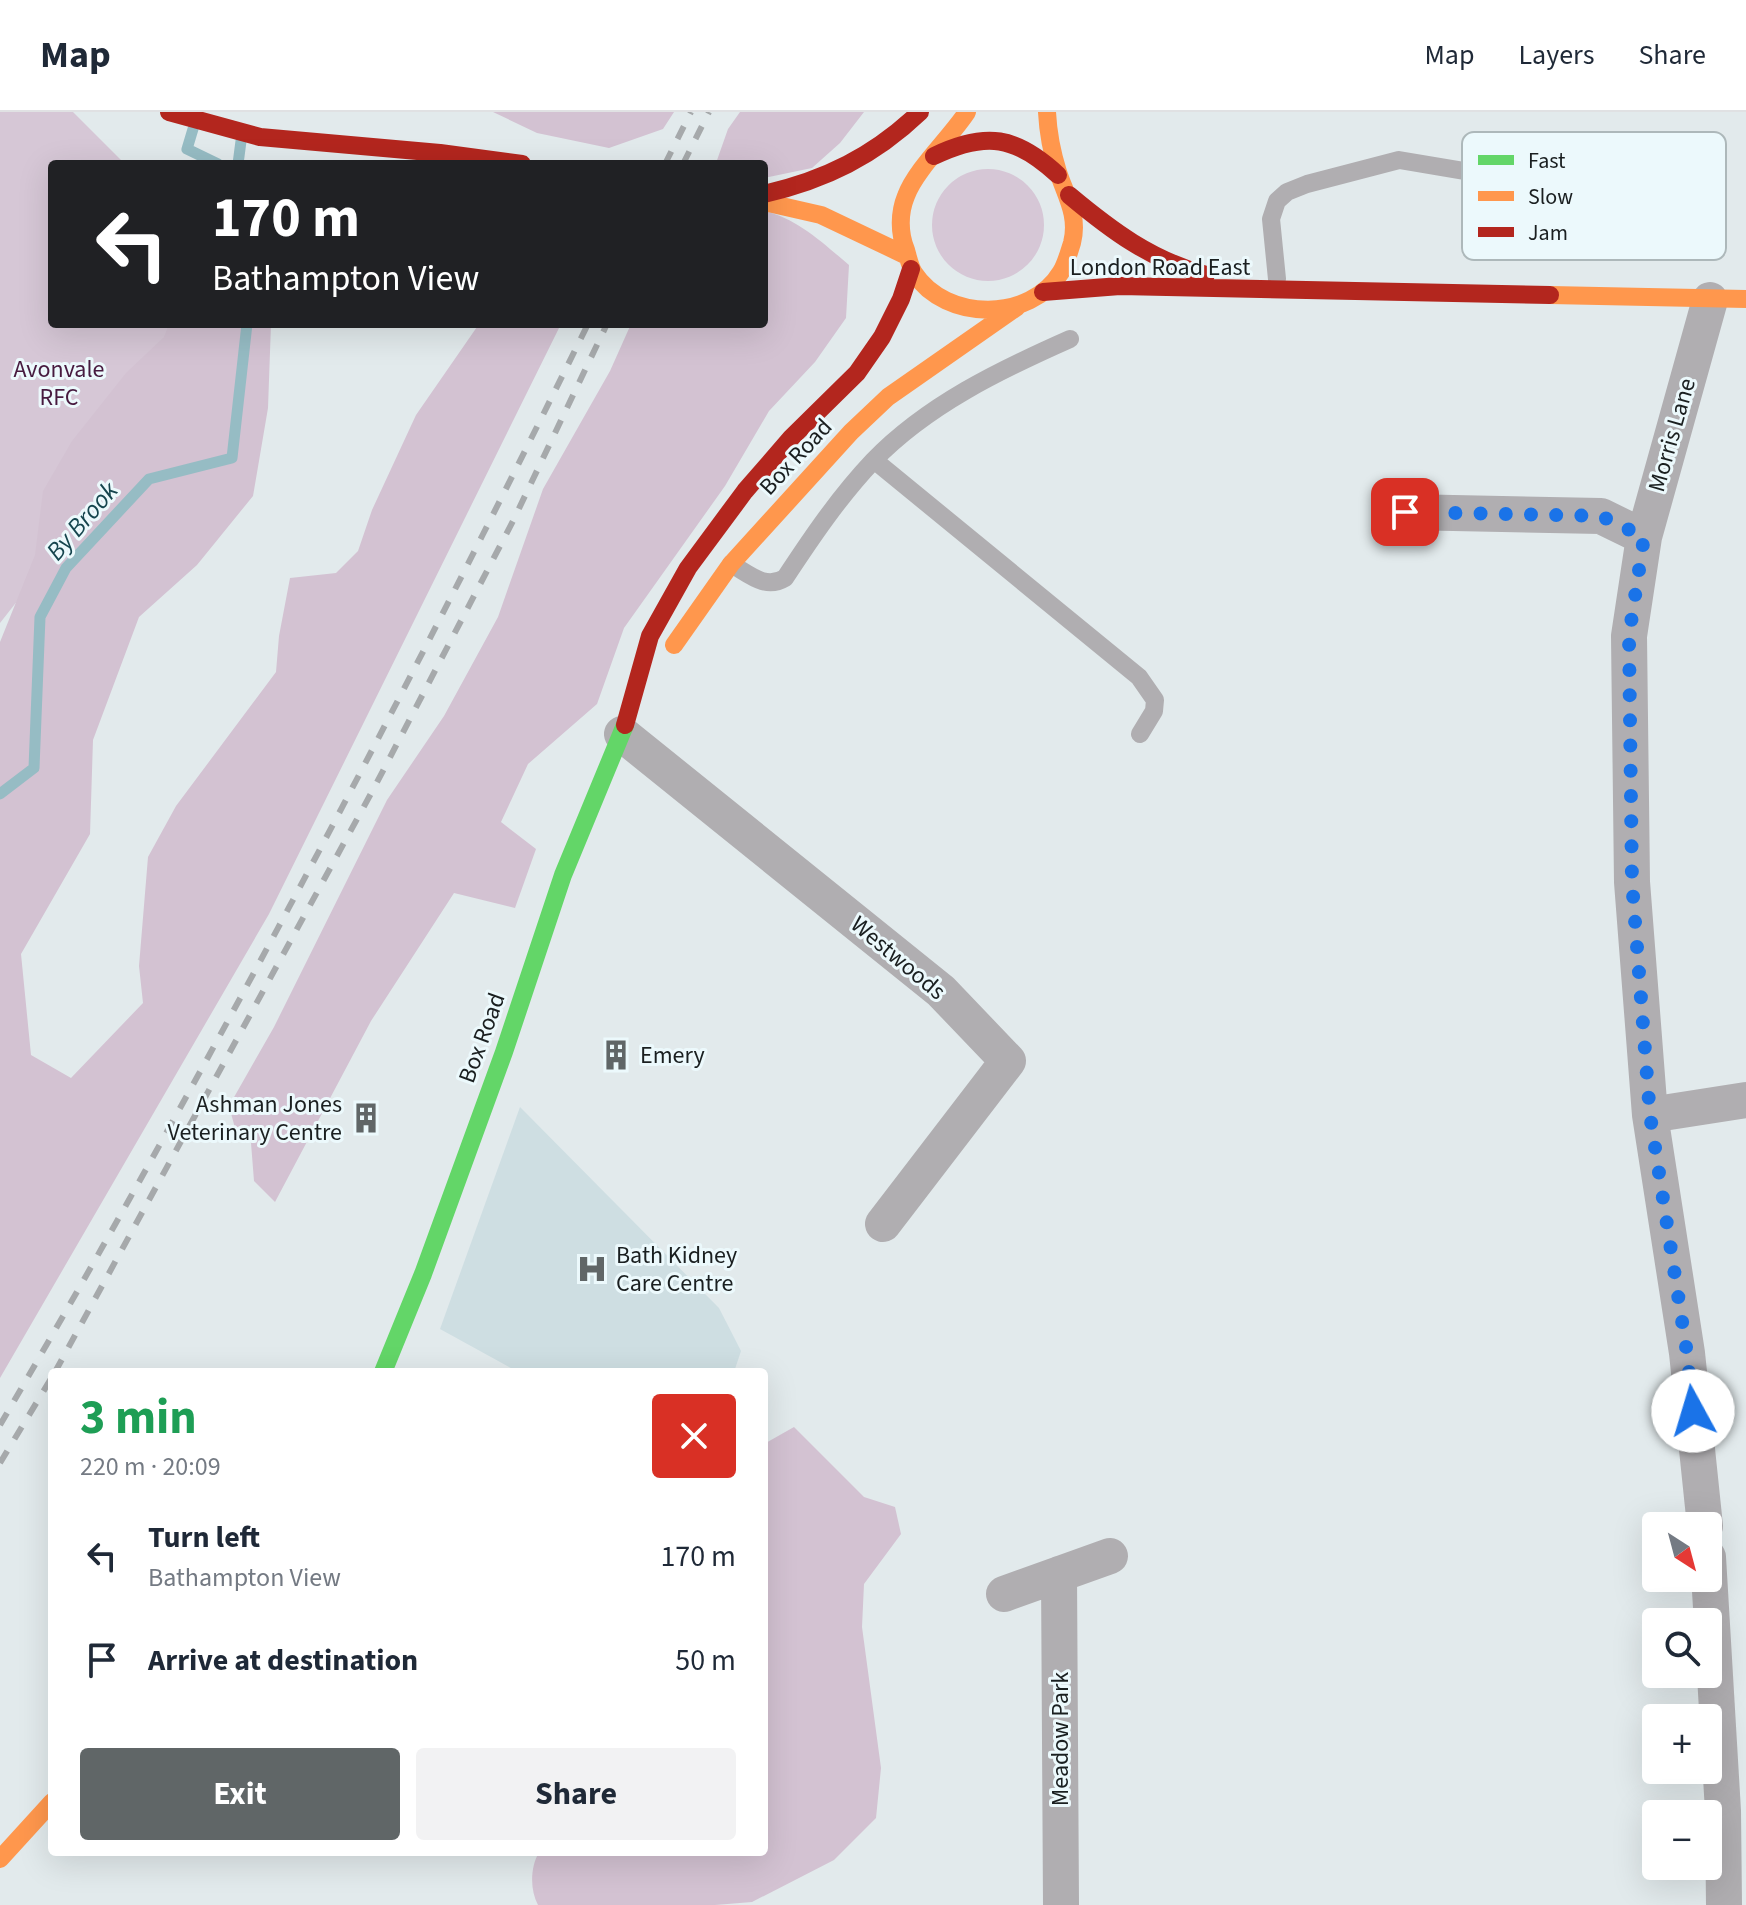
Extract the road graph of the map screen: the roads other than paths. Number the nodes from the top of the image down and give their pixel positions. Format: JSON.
{"nodes":[{"id":1,"x":169,"y":112,"type":"edge"},
{"id":2,"x":920,"y":112,"type":"edge"},
{"id":3,"x":967,"y":112,"type":"edge"},
{"id":4,"x":1047,"y":112,"type":"edge"},
{"id":5,"x":492,"y":160,"type":"edge"},
{"id":6,"x":930,"y":160,"type":"junction"},
{"id":7,"x":1462,"y":171,"type":"edge"},
{"id":8,"x":899,"y":174,"type":"dead end"},
{"id":9,"x":1058,"y":175,"type":"junction"},
{"id":10,"x":818,"y":195,"type":"dead end"},
{"id":11,"x":1069,"y":195,"type":"junction"},
{"id":12,"x":768,"y":197,"type":"edge"},
{"id":13,"x":768,"y":198,"type":"edge"},
{"id":14,"x":768,"y":199,"type":"edge"},
{"id":15,"x":908,"y":262,"type":"junction"},
{"id":16,"x":1277,"y":285,"type":"junction"},
{"id":17,"x":1043,"y":292,"type":"junction"},
{"id":18,"x":1746,"y":299,"type":"edge"},
{"id":19,"x":1710,"y":300,"type":"junction"},
{"id":20,"x":1017,"y":307,"type":"junction"},
{"id":21,"x":1070,"y":339,"type":"dead end"},
{"id":22,"x":874,"y":460,"type":"junction"},
{"id":23,"x":1405,"y":512,"type":"dead end"},
{"id":24,"x":1644,"y":537,"type":"junction"},
{"id":25,"x":731,"y":564,"type":"junction"},
{"id":26,"x":624,"y":727,"type":"junction"},
{"id":27,"x":1140,"y":734,"type":"dead end"},
{"id":28,"x":1746,"y":1100,"type":"edge"},
{"id":29,"x":1650,"y":1115,"type":"junction"},
{"id":30,"x":883,"y":1224,"type":"dead end"},
{"id":31,"x":385,"y":1368,"type":"edge"},
{"id":32,"x":1704,"y":1512,"type":"edge"},
{"id":33,"x":1110,"y":1556,"type":"dead end"},
{"id":34,"x":1059,"y":1574,"type":"junction"},
{"id":35,"x":1712,"y":1592,"type":"edge"},
{"id":36,"x":1004,"y":1594,"type":"dead end"},
{"id":37,"x":48,"y":1806,"type":"edge"},
{"id":38,"x":1734,"y":1812,"type":"edge"},
{"id":39,"x":0,"y":1859,"type":"edge"},
{"id":40,"x":1061,"y":1905,"type":"edge"},
{"id":41,"x":1724,"y":1905,"type":"edge"}],
"edges":[{"from":1,"to":5,"type":"main road"},
{"from":2,"to":12,"type":"main road"},
{"from":3,"to":6,"type":"main road"},
{"from":4,"to":9,"type":"main road"},
{"from":6,"to":8,"type":"main road"},
{"from":6,"to":9,"type":"main road"},
{"from":6,"to":15,"type":"main road"},
{"from":7,"to":16,"type":"lane"},
{"from":9,"to":11,"type":"main road"},
{"from":10,"to":13,"type":"main road"},
{"from":11,"to":16,"type":"main road","name":"London Road East"},
{"from":11,"to":17,"type":"main road"},
{"from":14,"to":15,"type":"main road"},
{"from":15,"to":20,"type":"main road"},
{"from":15,"to":26,"type":"main road","name":"Box Road"},
{"from":16,"to":17,"type":"main road","name":"London Road East"},
{"from":16,"to":19,"type":"main road","name":"London Road East"},
{"from":17,"to":20,"type":"main road"},
{"from":18,"to":19,"type":"main road","name":"London Road East"},
{"from":19,"to":24,"type":"street","name":"Morris Lane"},
{"from":20,"to":25,"type":"main road","name":"Box Road"},
{"from":21,"to":22,"type":"lane"},
{"from":22,"to":25,"type":"lane"},
{"from":22,"to":27,"type":"lane"},
{"from":23,"to":24,"type":"street"},
{"from":24,"to":29,"type":"street","name":"Morris Lane"},
{"from":25,"to":26,"type":"main road","name":"Box Road"},
{"from":26,"to":30,"type":"street","name":"Westwoods"},
{"from":26,"to":31,"type":"main road","name":"Box Road"},
{"from":28,"to":29,"type":"street"},
{"from":29,"to":32,"type":"street","name":"Morris Lane"},
{"from":33,"to":34,"type":"street"},
{"from":34,"to":36,"type":"street"},
{"from":34,"to":40,"type":"street","name":"Meadow Park"},
{"from":35,"to":38,"type":"street"},
{"from":37,"to":39,"type":"main road"},
{"from":38,"to":41,"type":"street"}]}
